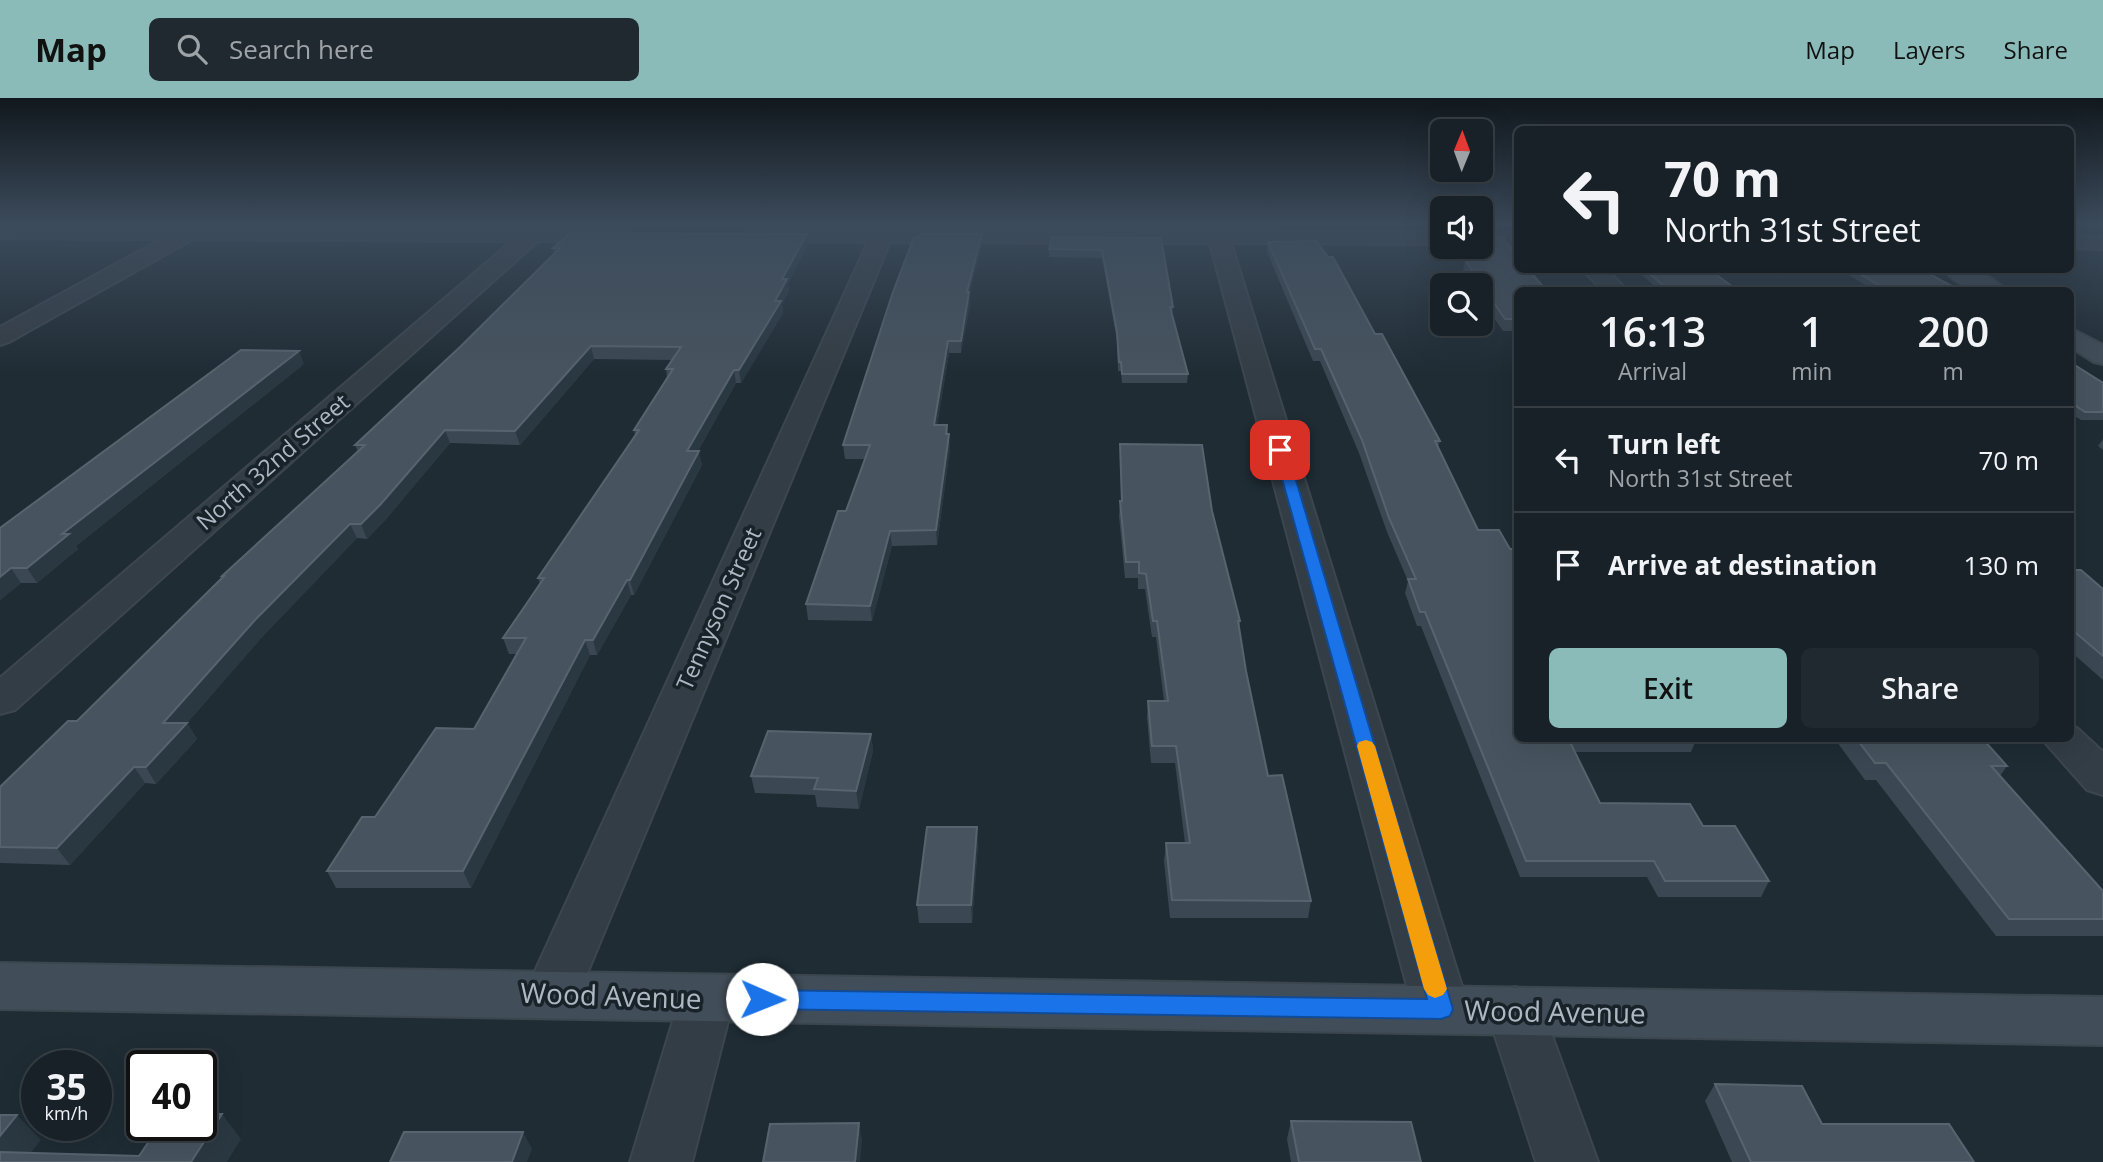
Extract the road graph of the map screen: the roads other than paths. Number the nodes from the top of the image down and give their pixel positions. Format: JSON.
{"nodes":[{"id":1,"x":115,"y":274,"type":"edge"},
{"id":2,"x":488,"y":274,"type":"edge"},
{"id":3,"x":865,"y":274,"type":"edge"},
{"id":4,"x":1230,"y":274,"type":"edge"},
{"id":5,"x":1598,"y":274,"type":"edge"},
{"id":6,"x":1963,"y":274,"type":"edge"},
{"id":7,"x":1612,"y":287,"type":"edge"},
{"id":8,"x":1987,"y":287,"type":"edge"},
{"id":9,"x":0,"y":337,"type":"edge"},
{"id":10,"x":2074,"y":339,"type":"edge"},
{"id":11,"x":2103,"y":356,"type":"edge"},
{"id":12,"x":0,"y":700,"type":"edge"},
{"id":13,"x":2066,"y":742,"type":"edge"},
{"id":14,"x":2103,"y":779,"type":"edge"},
{"id":15,"x":0,"y":986,"type":"edge"},
{"id":16,"x":552,"y":993,"type":"junction"},
{"id":17,"x":707,"y":998,"type":"junction"},
{"id":18,"x":1441,"y":1009,"type":"junction"},
{"id":19,"x":1515,"y":1011,"type":"junction"},
{"id":20,"x":2103,"y":1021,"type":"edge"},
{"id":21,"x":661,"y":1162,"type":"edge"},
{"id":22,"x":1567,"y":1162,"type":"edge"}],
"edges":[{"from":1,"to":9,"type":"street"},
{"from":2,"to":12,"type":"street","name":"North 32nd Street"},
{"from":3,"to":16,"type":"street","name":"Tennyson Street"},
{"from":4,"to":18,"type":"street"},
{"from":5,"to":7,"type":"street"},
{"from":6,"to":8,"type":"street"},
{"from":10,"to":11,"type":"street"},
{"from":13,"to":14,"type":"street"},
{"from":15,"to":16,"type":"street","name":"Wood Avenue"},
{"from":16,"to":17,"type":"street","name":"Wood Avenue"},
{"from":17,"to":18,"type":"street","name":"Wood Avenue"},
{"from":17,"to":21,"type":"street"},
{"from":18,"to":19,"type":"street","name":"Wood Avenue"},
{"from":19,"to":20,"type":"street","name":"Wood Avenue"},
{"from":19,"to":22,"type":"street"}]}
